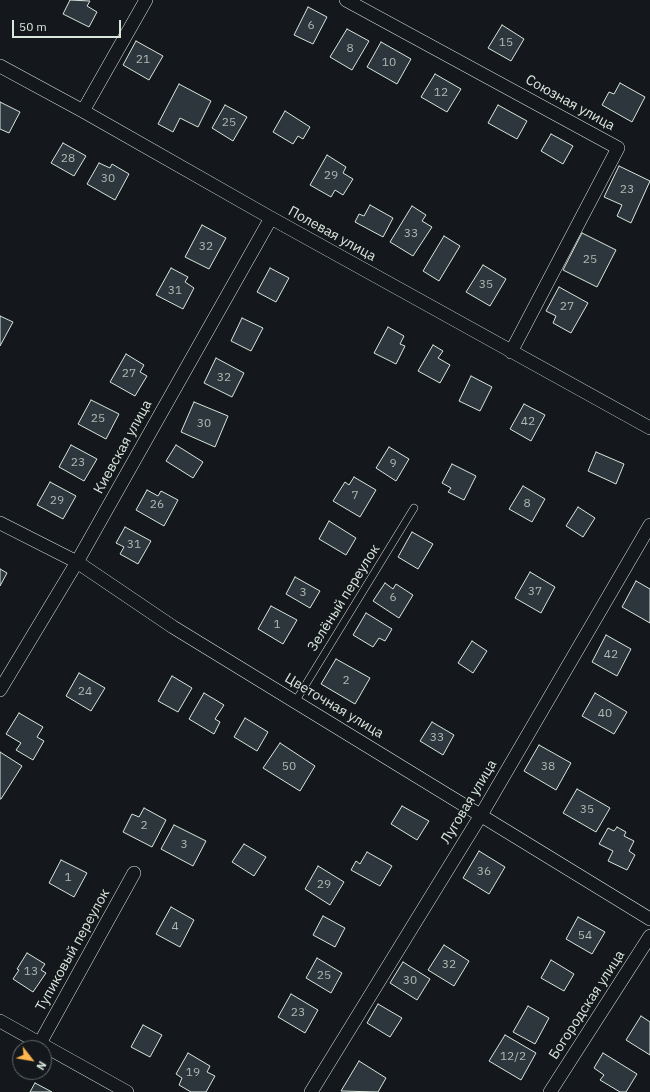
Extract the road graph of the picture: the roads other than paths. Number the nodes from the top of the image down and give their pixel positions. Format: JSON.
{"nodes":[{"id":1,"x":146,"y":0,"type":"edge"},
{"id":2,"x":346,"y":0,"type":"edge"},
{"id":3,"x":0,"y":66,"type":"edge"},
{"id":4,"x":83,"y":111,"type":"junction"},
{"id":5,"x":271,"y":218,"type":"junction"},
{"id":6,"x":511,"y":352,"type":"junction"},
{"id":7,"x":650,"y":428,"type":"edge"},
{"id":8,"x":414,"y":508,"type":"dead end"},
{"id":9,"x":0,"y":523,"type":"edge"},
{"id":10,"x":650,"y":525,"type":"edge"},
{"id":11,"x":77,"y":562,"type":"junction"},
{"id":12,"x":0,"y":690,"type":"edge"},
{"id":13,"x":296,"y":702,"type":"junction"},
{"id":14,"x":481,"y":815,"type":"junction"},
{"id":15,"x":134,"y":873,"type":"dead end"},
{"id":16,"x":650,"y":919,"type":"edge"},
{"id":17,"x":650,"y":936,"type":"edge"},
{"id":18,"x":0,"y":1021,"type":"edge"},
{"id":19,"x":35,"y":1040,"type":"edge"},
{"id":20,"x":42,"y":1040,"type":"edge"},
{"id":21,"x":52,"y":1050,"type":"edge"},
{"id":22,"x":127,"y":1092,"type":"edge"},
{"id":23,"x":311,"y":1092,"type":"edge"},
{"id":24,"x":550,"y":1092,"type":"edge"}],
"edges":[{"from":1,"to":4,"type":"street"},
{"from":2,"to":6,"type":"street","name":"Союзная улица"},
{"from":3,"to":4,"type":"street","name":"Полевая улица"},
{"from":4,"to":5,"type":"street","name":"Полевая улица"},
{"from":5,"to":6,"type":"street","name":"Полевая улица"},
{"from":5,"to":11,"type":"street","name":"Киевская улица"},
{"from":6,"to":7,"type":"street","name":"Полевая улица"},
{"from":8,"to":13,"type":"lane","name":"Зелёный переулок"},
{"from":9,"to":11,"type":"street","name":"Цветочная улица"},
{"from":10,"to":14,"type":"street","name":"Луговая улица"},
{"from":11,"to":12,"type":"street","name":"Киевская улица"},
{"from":11,"to":13,"type":"street","name":"Цветочная улица"},
{"from":13,"to":14,"type":"street","name":"Цветочная улица"},
{"from":14,"to":16,"type":"street","name":"Цветочная улица"},
{"from":14,"to":23,"type":"street","name":"Луговая улица"},
{"from":15,"to":20,"type":"street","name":"Тупиковый переулок"},
{"from":17,"to":24,"type":"street","name":"Богородская улица"},
{"from":18,"to":19,"type":"street"},
{"from":21,"to":22,"type":"street"}]}
